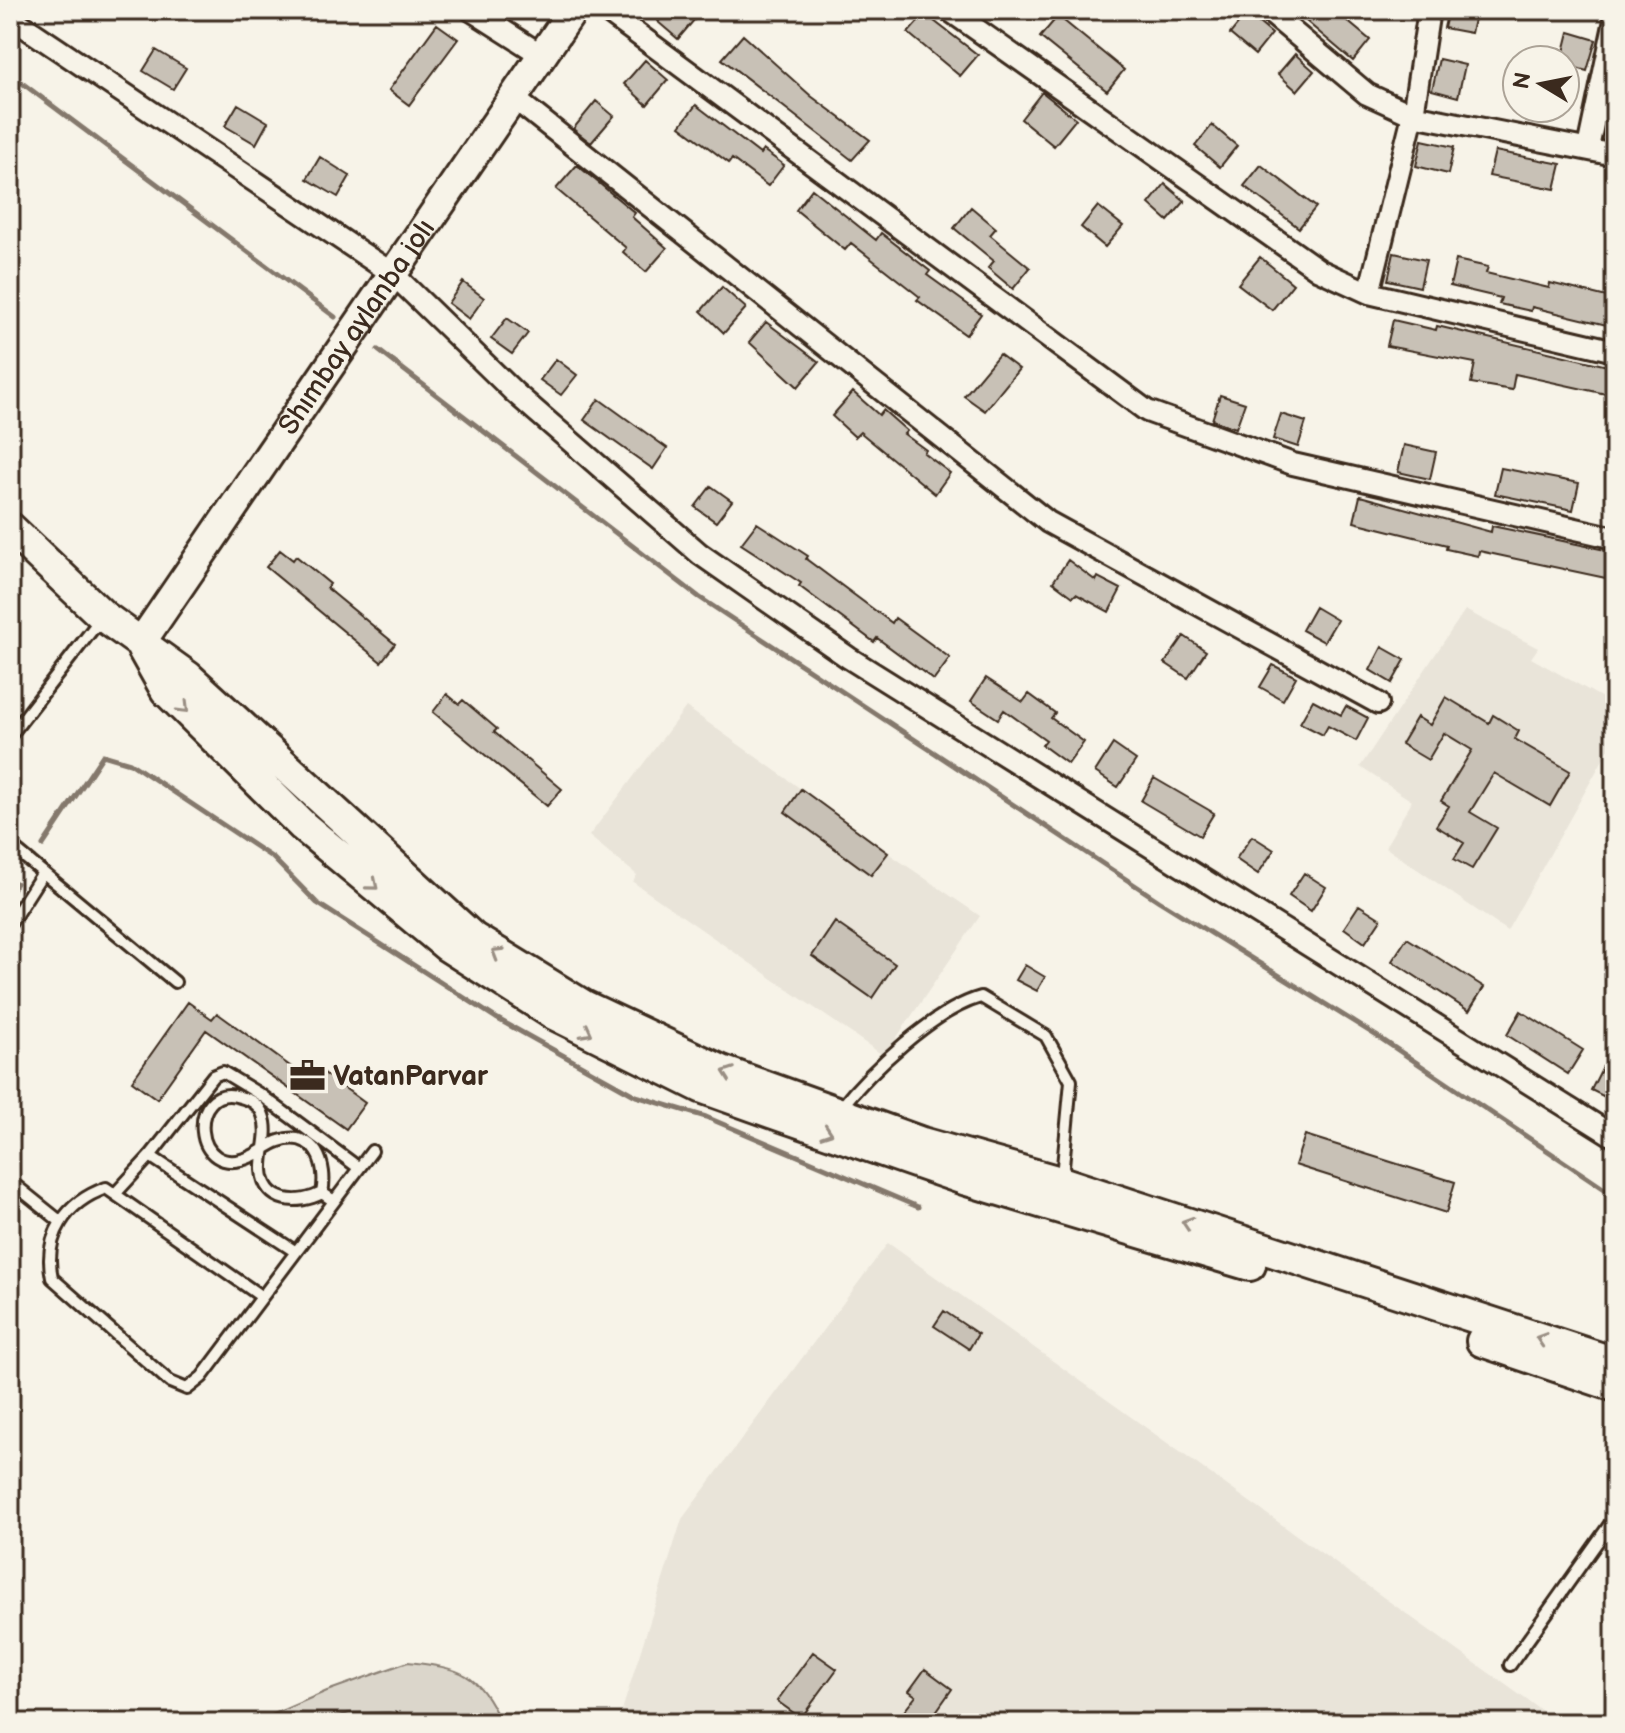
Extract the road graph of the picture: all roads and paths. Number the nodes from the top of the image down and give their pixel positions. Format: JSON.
{"nodes":[{"id":1,"x":471,"y":10,"type":"edge"},
{"id":2,"x":573,"y":10,"type":"edge"},
{"id":3,"x":605,"y":10,"type":"edge"},
{"id":4,"x":949,"y":10,"type":"edge"},
{"id":5,"x":1267,"y":10,"type":"edge"},
{"id":6,"x":1429,"y":10,"type":"edge"},
{"id":7,"x":10,"y":17,"type":"edge"},
{"id":8,"x":1615,"y":20,"type":"edge"},
{"id":9,"x":543,"y":56,"type":"junction"},
{"id":10,"x":515,"y":99,"type":"junction"},
{"id":11,"x":1413,"y":115,"type":"junction"},
{"id":12,"x":1588,"y":148,"type":"junction"},
{"id":13,"x":1615,"y":155,"type":"edge"},
{"id":14,"x":393,"y":274,"type":"junction"},
{"id":15,"x":1369,"y":293,"type":"junction"},
{"id":16,"x":1615,"y":351,"type":"edge"},
{"id":17,"x":10,"y":528,"type":"edge"},
{"id":18,"x":1615,"y":538,"type":"edge"},
{"id":19,"x":103,"y":616,"type":"junction"},
{"id":20,"x":140,"y":644,"type":"junction"},
{"id":21,"x":1378,"y":703,"type":"dead end"},
{"id":22,"x":10,"y":736,"type":"edge"},
{"id":23,"x":10,"y":845,"type":"edge"},
{"id":24,"x":42,"y":874,"type":"junction"},
{"id":25,"x":10,"y":924,"type":"edge"},
{"id":26,"x":175,"y":982,"type":"dead end"},
{"id":27,"x":839,"y":1111,"type":"junction"},
{"id":28,"x":1615,"y":1137,"type":"edge"},
{"id":29,"x":264,"y":1149,"type":"junction"},
{"id":30,"x":372,"y":1151,"type":"dead end"},
{"id":31,"x":150,"y":1156,"type":"junction"},
{"id":32,"x":359,"y":1168,"type":"junction"},
{"id":33,"x":10,"y":1181,"type":"edge"},
{"id":34,"x":1067,"y":1184,"type":"junction"},
{"id":35,"x":322,"y":1193,"type":"junction"},
{"id":36,"x":115,"y":1194,"type":"junction"},
{"id":37,"x":334,"y":1201,"type":"junction"},
{"id":38,"x":61,"y":1222,"type":"junction"},
{"id":39,"x":296,"y":1252,"type":"junction"},
{"id":40,"x":262,"y":1297,"type":"junction"},
{"id":41,"x":1615,"y":1363,"type":"edge"},
{"id":42,"x":1615,"y":1386,"type":"edge"},
{"id":43,"x":1615,"y":1517,"type":"edge"},
{"id":44,"x":1510,"y":1665,"type":"dead end"}],
"edges":[{"from":1,"to":9,"type":"street"},
{"from":2,"to":9,"type":"main road","name":"Shımbay aylanba jolı"},
{"from":3,"to":18,"type":"street"},
{"from":4,"to":15,"type":"street"},
{"from":5,"to":11,"type":"street"},
{"from":6,"to":11,"type":"street"},
{"from":7,"to":14,"type":"street"},
{"from":8,"to":12,"type":"street"},
{"from":9,"to":10,"type":"main road","name":"Shımbay aylanba jolı"},
{"from":10,"to":14,"type":"main road","name":"Shımbay aylanba jolı"},
{"from":10,"to":21,"type":"street"},
{"from":11,"to":12,"type":"street"},
{"from":11,"to":15,"type":"street"},
{"from":12,"to":13,"type":"street"},
{"from":14,"to":20,"type":"main road","name":"Shımbay aylanba jolı"},
{"from":14,"to":28,"type":"street"},
{"from":15,"to":16,"type":"street"},
{"from":17,"to":19,"type":"main road"},
{"from":19,"to":20,"type":"main road"},
{"from":19,"to":22,"type":"lane"},
{"from":27,"to":20,"type":"main road","one_way":true},
{"from":20,"to":42,"type":"main road","one_way":true},
{"from":23,"to":24,"type":"lane"},
{"from":24,"to":25,"type":"lane"},
{"from":24,"to":26,"type":"lane"},
{"from":27,"to":34,"type":"main road"},
{"from":27,"to":34,"type":"lane"},
{"from":29,"to":29,"type":"lane"},
{"from":29,"to":35,"type":"lane"},
{"from":29,"to":35,"type":"lane"},
{"from":30,"to":32,"type":"lane"},
{"from":31,"to":32,"type":"lane"},
{"from":31,"to":36,"type":"lane"},
{"from":31,"to":39,"type":"lane"},
{"from":32,"to":37,"type":"lane"},
{"from":33,"to":38,"type":"lane"},
{"from":41,"to":34,"type":"main road","one_way":true},
{"from":35,"to":37,"type":"lane"},
{"from":36,"to":38,"type":"lane"},
{"from":36,"to":40,"type":"lane"},
{"from":37,"to":39,"type":"lane"},
{"from":38,"to":40,"type":"lane"},
{"from":39,"to":40,"type":"lane"},
{"from":43,"to":44,"type":"lane"}]}
